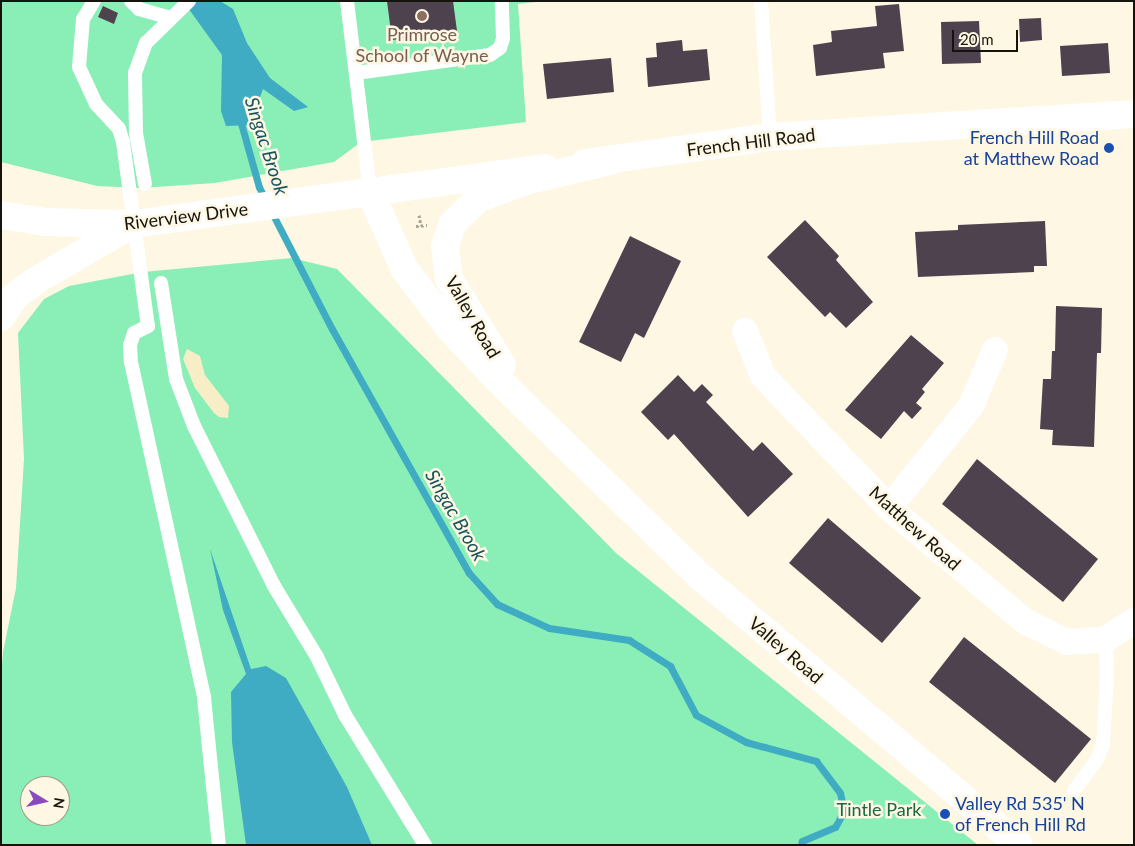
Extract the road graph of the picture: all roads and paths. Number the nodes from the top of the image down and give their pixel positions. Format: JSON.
{"nodes":[{"id":1,"x":94,"y":1,"type":"edge"},
{"id":2,"x":131,"y":1,"type":"edge"},
{"id":3,"x":189,"y":1,"type":"edge"},
{"id":4,"x":347,"y":1,"type":"edge"},
{"id":5,"x":502,"y":1,"type":"edge"},
{"id":6,"x":761,"y":1,"type":"edge"},
{"id":7,"x":174,"y":15,"type":"junction"},
{"id":8,"x":356,"y":73,"type":"junction"},
{"id":9,"x":1134,"y":114,"type":"edge"},
{"id":10,"x":119,"y":130,"type":"junction"},
{"id":11,"x":136,"y":133,"type":"junction"},
{"id":12,"x":770,"y":136,"type":"junction"},
{"id":13,"x":610,"y":160,"type":"junction"},
{"id":14,"x":145,"y":184,"type":"dead end"},
{"id":15,"x":370,"y":192,"type":"junction"},
{"id":16,"x":1,"y":215,"type":"edge"},
{"id":17,"x":419,"y":215,"type":"dead end"},
{"id":18,"x":138,"y":223,"type":"junction"},
{"id":19,"x":421,"y":226,"type":"dead end"},
{"id":20,"x":161,"y":284,"type":"dead end"},
{"id":21,"x":1,"y":317,"type":"edge"},
{"id":22,"x":165,"y":325,"type":"junction"},
{"id":23,"x":148,"y":326,"type":"junction"},
{"id":24,"x":745,"y":331,"type":"dead end"},
{"id":25,"x":995,"y":350,"type":"dead end"},
{"id":26,"x":563,"y":443,"type":"junction"},
{"id":27,"x":889,"y":508,"type":"junction"},
{"id":28,"x":1134,"y":621,"type":"edge"},
{"id":29,"x":1106,"y":639,"type":"junction"},
{"id":30,"x":1074,"y":791,"type":"dead end"},
{"id":31,"x":219,"y":845,"type":"edge"},
{"id":32,"x":426,"y":845,"type":"edge"},
{"id":33,"x":1019,"y":845,"type":"edge"}],
"edges":[{"from":1,"to":10,"type":"lane"},
{"from":2,"to":7,"type":"lane"},
{"from":3,"to":7,"type":"lane"},
{"from":4,"to":8,"type":"lane"},
{"from":5,"to":8,"type":"lane"},
{"from":6,"to":12,"type":"lane"},
{"from":7,"to":11,"type":"lane"},
{"from":8,"to":15,"type":"lane"},
{"from":9,"to":12,"type":"main road","name":"French Hill Road"},
{"from":10,"to":11,"type":"lane"},
{"from":10,"to":18,"type":"lane"},
{"from":11,"to":14,"type":"lane"},
{"from":12,"to":13,"type":"main road","name":"French Hill Road"},
{"from":13,"to":15,"type":"main road","name":"French Hill Road"},
{"from":13,"to":26,"type":"main road","name":"Valley Road"},
{"from":15,"to":18,"type":"main road","name":"Riverview Drive"},
{"from":15,"to":26,"type":"main road","name":"Valley Road"},
{"from":16,"to":18,"type":"main road","name":"Riverview Drive"},
{"from":17,"to":19,"type":"path"},
{"from":18,"to":21,"type":"main road"},
{"from":18,"to":23,"type":"lane"},
{"from":20,"to":22,"type":"lane"},
{"from":22,"to":23,"type":"lane"},
{"from":22,"to":32,"type":"lane"},
{"from":23,"to":31,"type":"lane"},
{"from":24,"to":27,"type":"street","name":"Matthew Road"},
{"from":25,"to":27,"type":"street"},
{"from":26,"to":33,"type":"main road","name":"Valley Road"},
{"from":27,"to":29,"type":"street","name":"Matthew Road"},
{"from":28,"to":29,"type":"street","name":"Matthew Road"},
{"from":29,"to":30,"type":"lane"}]}
